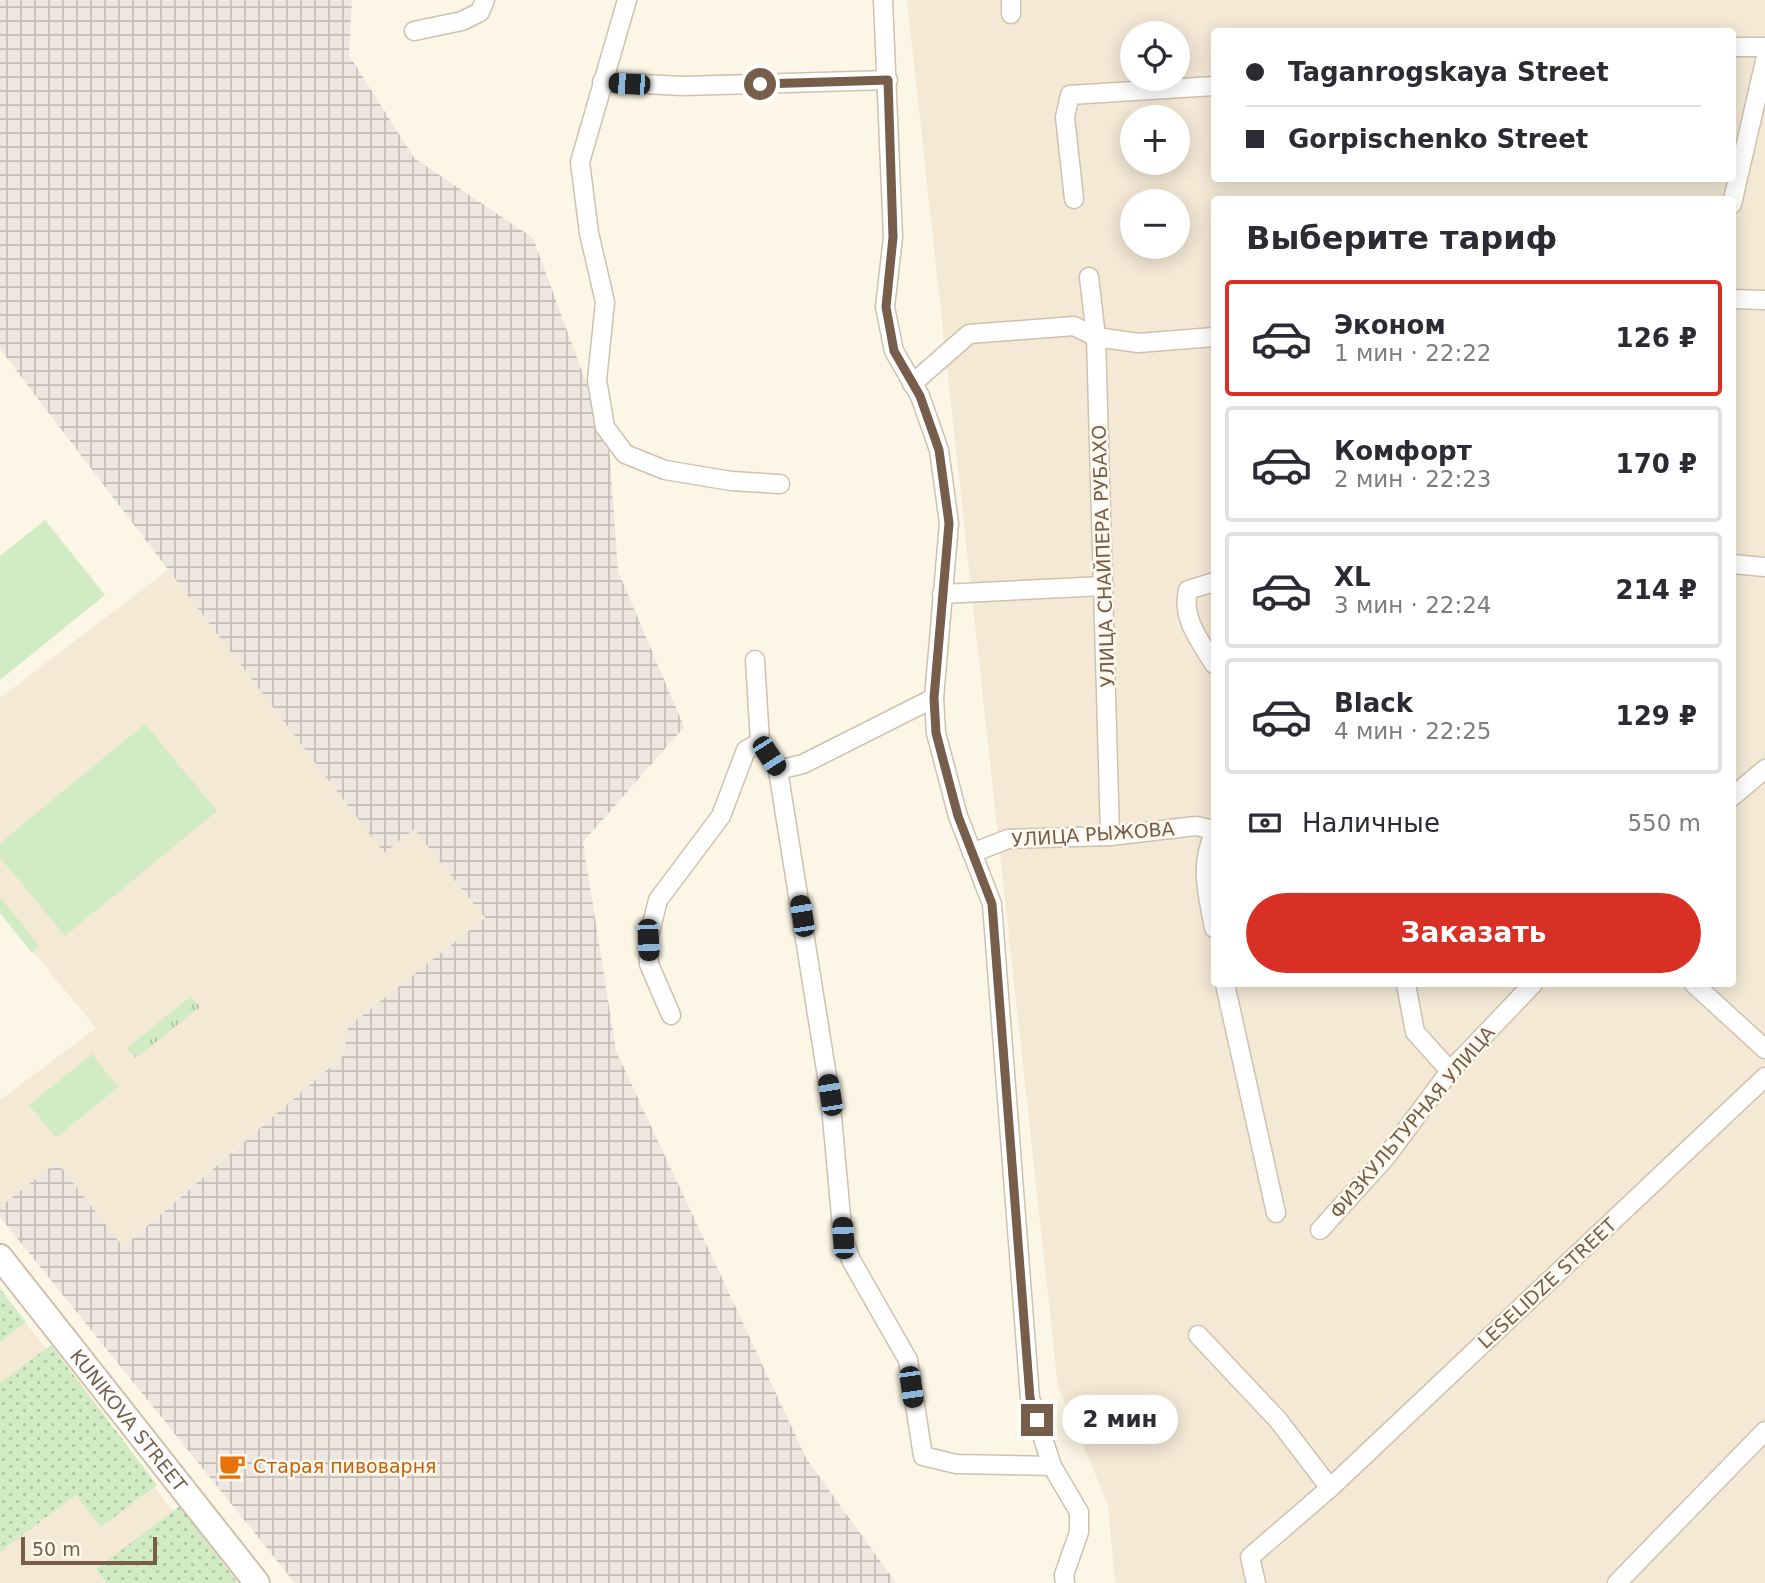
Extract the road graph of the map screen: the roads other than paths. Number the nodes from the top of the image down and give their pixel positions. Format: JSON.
{"nodes":[{"id":1,"x":485,"y":0,"type":"edge"},
{"id":2,"x":627,"y":0,"type":"edge"},
{"id":3,"x":883,"y":0,"type":"edge"},
{"id":4,"x":414,"y":32,"type":"dead end"},
{"id":5,"x":1736,"y":47,"type":"edge"},
{"id":6,"x":1765,"y":47,"type":"edge"},
{"id":7,"x":1765,"y":61,"type":"edge"},
{"id":8,"x":888,"y":80,"type":"junction"},
{"id":9,"x":602,"y":82,"type":"junction"},
{"id":10,"x":1211,"y":86,"type":"edge"},
{"id":11,"x":1734,"y":196,"type":"edge"},
{"id":12,"x":1074,"y":200,"type":"dead end"},
{"id":13,"x":1089,"y":277,"type":"dead end"},
{"id":14,"x":1736,"y":299,"type":"edge"},
{"id":15,"x":1765,"y":300,"type":"edge"},
{"id":16,"x":1096,"y":337,"type":"junction"},
{"id":17,"x":1211,"y":337,"type":"edge"},
{"id":18,"x":912,"y":384,"type":"junction"},
{"id":19,"x":780,"y":484,"type":"dead end"},
{"id":20,"x":1736,"y":564,"type":"edge"},
{"id":21,"x":1765,"y":567,"type":"edge"},
{"id":22,"x":1210,"y":582,"type":"edge"},
{"id":23,"x":1104,"y":586,"type":"junction"},
{"id":24,"x":942,"y":594,"type":"junction"},
{"id":25,"x":1211,"y":659,"type":"edge"},
{"id":26,"x":755,"y":660,"type":"dead end"},
{"id":27,"x":934,"y":698,"type":"junction"},
{"id":28,"x":760,"y":742,"type":"junction"},
{"id":29,"x":1765,"y":769,"type":"edge"},
{"id":30,"x":778,"y":770,"type":"junction"},
{"id":31,"x":1736,"y":794,"type":"edge"},
{"id":32,"x":1211,"y":831,"type":"edge"},
{"id":33,"x":1110,"y":836,"type":"junction"},
{"id":34,"x":1211,"y":840,"type":"edge"},
{"id":35,"x":972,"y":853,"type":"junction"},
{"id":36,"x":1211,"y":912,"type":"edge"},
{"id":37,"x":1226,"y":987,"type":"edge"},
{"id":38,"x":1407,"y":987,"type":"edge"},
{"id":39,"x":1530,"y":987,"type":"edge"},
{"id":40,"x":1697,"y":987,"type":"edge"},
{"id":41,"x":671,"y":1015,"type":"dead end"},
{"id":42,"x":1765,"y":1049,"type":"edge"},
{"id":43,"x":1450,"y":1071,"type":"junction"},
{"id":44,"x":1765,"y":1077,"type":"edge"},
{"id":45,"x":1276,"y":1213,"type":"dead end"},
{"id":46,"x":1320,"y":1230,"type":"dead end"},
{"id":47,"x":0,"y":1257,"type":"edge"},
{"id":48,"x":1198,"y":1335,"type":"dead end"},
{"id":49,"x":1765,"y":1431,"type":"edge"},
{"id":50,"x":1052,"y":1466,"type":"junction"},
{"id":51,"x":1329,"y":1488,"type":"junction"},
{"id":52,"x":257,"y":1583,"type":"edge"},
{"id":53,"x":1065,"y":1583,"type":"edge"},
{"id":54,"x":1256,"y":1583,"type":"edge"},
{"id":55,"x":1617,"y":1583,"type":"edge"}],
"edges":[{"from":1,"to":4,"type":"street"},
{"from":2,"to":9,"type":"street"},
{"from":3,"to":8,"type":"street"},
{"from":5,"to":6,"type":"street"},
{"from":7,"to":11,"type":"street"},
{"from":8,"to":9,"type":"street"},
{"from":8,"to":18,"type":"street"},
{"from":9,"to":19,"type":"street"},
{"from":10,"to":12,"type":"street"},
{"from":13,"to":16,"type":"street","name":"УЛИЦА СНАЙПЕРА РУБАХО"},
{"from":14,"to":15,"type":"street"},
{"from":16,"to":17,"type":"street"},
{"from":16,"to":18,"type":"street"},
{"from":16,"to":23,"type":"street","name":"УЛИЦА СНАЙПЕРА РУБАХО"},
{"from":18,"to":24,"type":"street"},
{"from":20,"to":21,"type":"street"},
{"from":22,"to":25,"type":"street"},
{"from":23,"to":24,"type":"street"},
{"from":23,"to":33,"type":"street","name":"УЛИЦА СНАЙПЕРА РУБАХО"},
{"from":24,"to":27,"type":"street"},
{"from":26,"to":28,"type":"street"},
{"from":27,"to":30,"type":"street"},
{"from":27,"to":35,"type":"street"},
{"from":28,"to":30,"type":"street"},
{"from":28,"to":41,"type":"street"},
{"from":29,"to":31,"type":"street"},
{"from":30,"to":50,"type":"street"},
{"from":32,"to":33,"type":"street","name":"УЛИЦА РЫЖОВА"},
{"from":33,"to":35,"type":"street","name":"УЛИЦА РЫЖОВА"},
{"from":34,"to":36,"type":"street"},
{"from":35,"to":50,"type":"street"},
{"from":37,"to":45,"type":"street"},
{"from":38,"to":43,"type":"street"},
{"from":39,"to":43,"type":"street","name":"ФИЗКУЛЬТУРНАЯ УЛИЦА"},
{"from":40,"to":42,"type":"street"},
{"from":43,"to":46,"type":"street","name":"ФИЗКУЛЬТУРНАЯ УЛИЦА"},
{"from":44,"to":51,"type":"street","name":"LESELIDZE STREET"},
{"from":47,"to":52,"type":"street","name":"KUNIKOVA STREET"},
{"from":48,"to":51,"type":"street"},
{"from":49,"to":55,"type":"street"},
{"from":50,"to":53,"type":"street"},
{"from":51,"to":54,"type":"street","name":"LESELIDZE STREET"}]}
